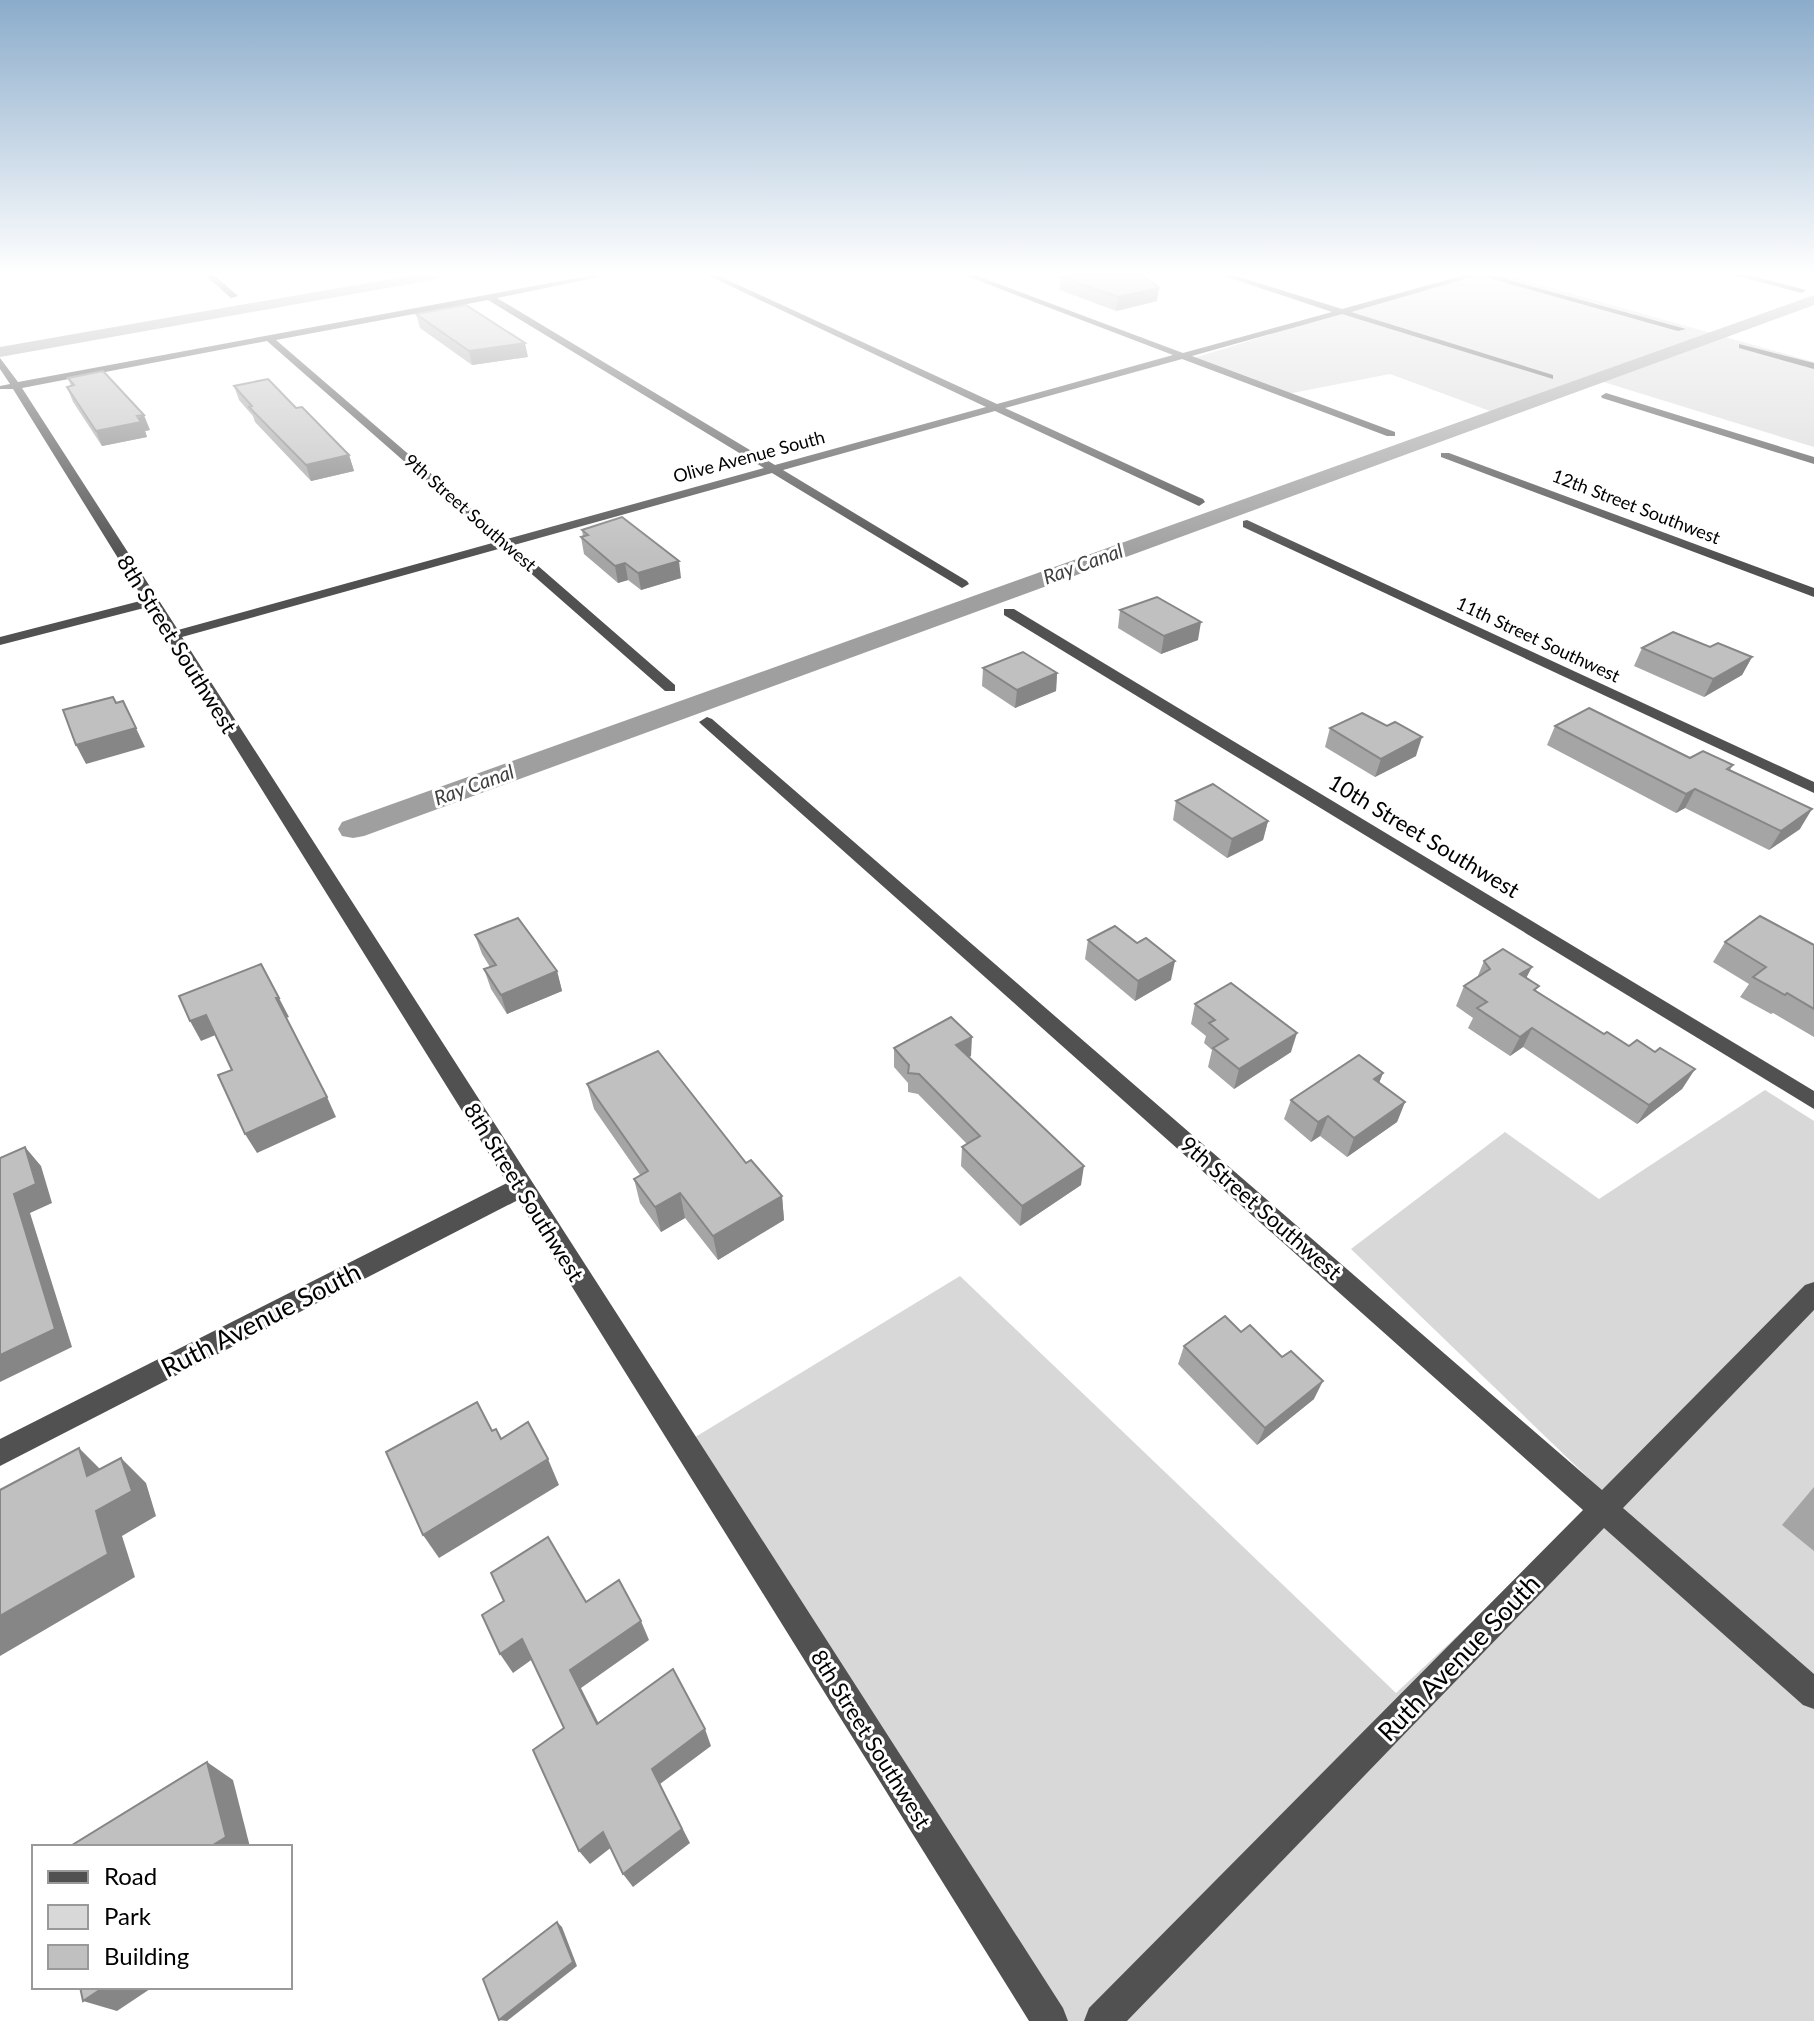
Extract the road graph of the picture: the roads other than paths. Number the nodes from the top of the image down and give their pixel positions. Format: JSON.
{"nodes":[{"id":1,"x":102,"y":369,"type":"edge"},
{"id":2,"x":305,"y":369,"type":"edge"},
{"id":3,"x":609,"y":369,"type":"edge"},
{"id":4,"x":914,"y":369,"type":"edge"},
{"id":5,"x":1131,"y":369,"type":"edge"},
{"id":6,"x":1220,"y":369,"type":"edge"},
{"id":7,"x":1525,"y":369,"type":"edge"},
{"id":8,"x":1550,"y":377,"type":"dead end"},
{"id":9,"x":7,"y":387,"type":"edge"},
{"id":10,"x":1606,"y":396,"type":"dead end"},
{"id":11,"x":995,"y":407,"type":"junction"},
{"id":12,"x":1391,"y":434,"type":"dead end"},
{"id":13,"x":1445,"y":455,"type":"dead end"},
{"id":14,"x":1814,"y":461,"type":"edge"},
{"id":15,"x":773,"y":469,"type":"junction"},
{"id":16,"x":1199,"y":502,"type":"dead end"},
{"id":17,"x":1247,"y":524,"type":"dead end"},
{"id":18,"x":503,"y":543,"type":"junction"},
{"id":19,"x":962,"y":584,"type":"dead end"},
{"id":20,"x":1814,"y":593,"type":"edge"},
{"id":21,"x":150,"y":602,"type":"junction"},
{"id":22,"x":1009,"y":612,"type":"dead end"},
{"id":23,"x":172,"y":636,"type":"junction"},
{"id":24,"x":0,"y":641,"type":"edge"},
{"id":25,"x":670,"y":688,"type":"dead end"},
{"id":26,"x":707,"y":722,"type":"dead end"},
{"id":27,"x":1814,"y":788,"type":"edge"},
{"id":28,"x":1814,"y":1101,"type":"edge"},
{"id":29,"x":521,"y":1187,"type":"junction"},
{"id":30,"x":1814,"y":1293,"type":"edge"},
{"id":31,"x":0,"y":1453,"type":"edge"},
{"id":32,"x":1604,"y":1510,"type":"junction"},
{"id":33,"x":1814,"y":1694,"type":"edge"},
{"id":34,"x":1050,"y":2021,"type":"edge"},
{"id":35,"x":1102,"y":2021,"type":"edge"}],
"edges":[{"from":1,"to":9,"type":"street"},
{"from":2,"to":18,"type":"street","name":"9th Street Southwest"},
{"from":3,"to":15,"type":"street"},
{"from":4,"to":11,"type":"street"},
{"from":5,"to":11,"type":"street","name":"Olive Avenue South"},
{"from":6,"to":12,"type":"street"},
{"from":7,"to":8,"type":"street"},
{"from":9,"to":21,"type":"street","name":"8th Street Southwest"},
{"from":10,"to":14,"type":"street"},
{"from":11,"to":15,"type":"street","name":"Olive Avenue South"},
{"from":11,"to":16,"type":"street"},
{"from":13,"to":20,"type":"street","name":"12th Street Southwest"},
{"from":15,"to":18,"type":"street","name":"Olive Avenue South"},
{"from":15,"to":19,"type":"street"},
{"from":17,"to":27,"type":"street","name":"11th Street Southwest"},
{"from":18,"to":23,"type":"street","name":"Olive Avenue South"},
{"from":18,"to":25,"type":"street","name":"9th Street Southwest"},
{"from":21,"to":23,"type":"street","name":"8th Street Southwest"},
{"from":21,"to":24,"type":"street"},
{"from":22,"to":28,"type":"street","name":"10th Street Southwest"},
{"from":23,"to":29,"type":"street","name":"8th Street Southwest"},
{"from":26,"to":32,"type":"street","name":"9th Street Southwest"},
{"from":29,"to":31,"type":"street","name":"Ruth Avenue South"},
{"from":29,"to":34,"type":"street","name":"8th Street Southwest"},
{"from":30,"to":32,"type":"street","name":"Ruth Avenue South"},
{"from":32,"to":33,"type":"street","name":"9th Street Southwest"},
{"from":32,"to":35,"type":"street","name":"Ruth Avenue South"}]}
